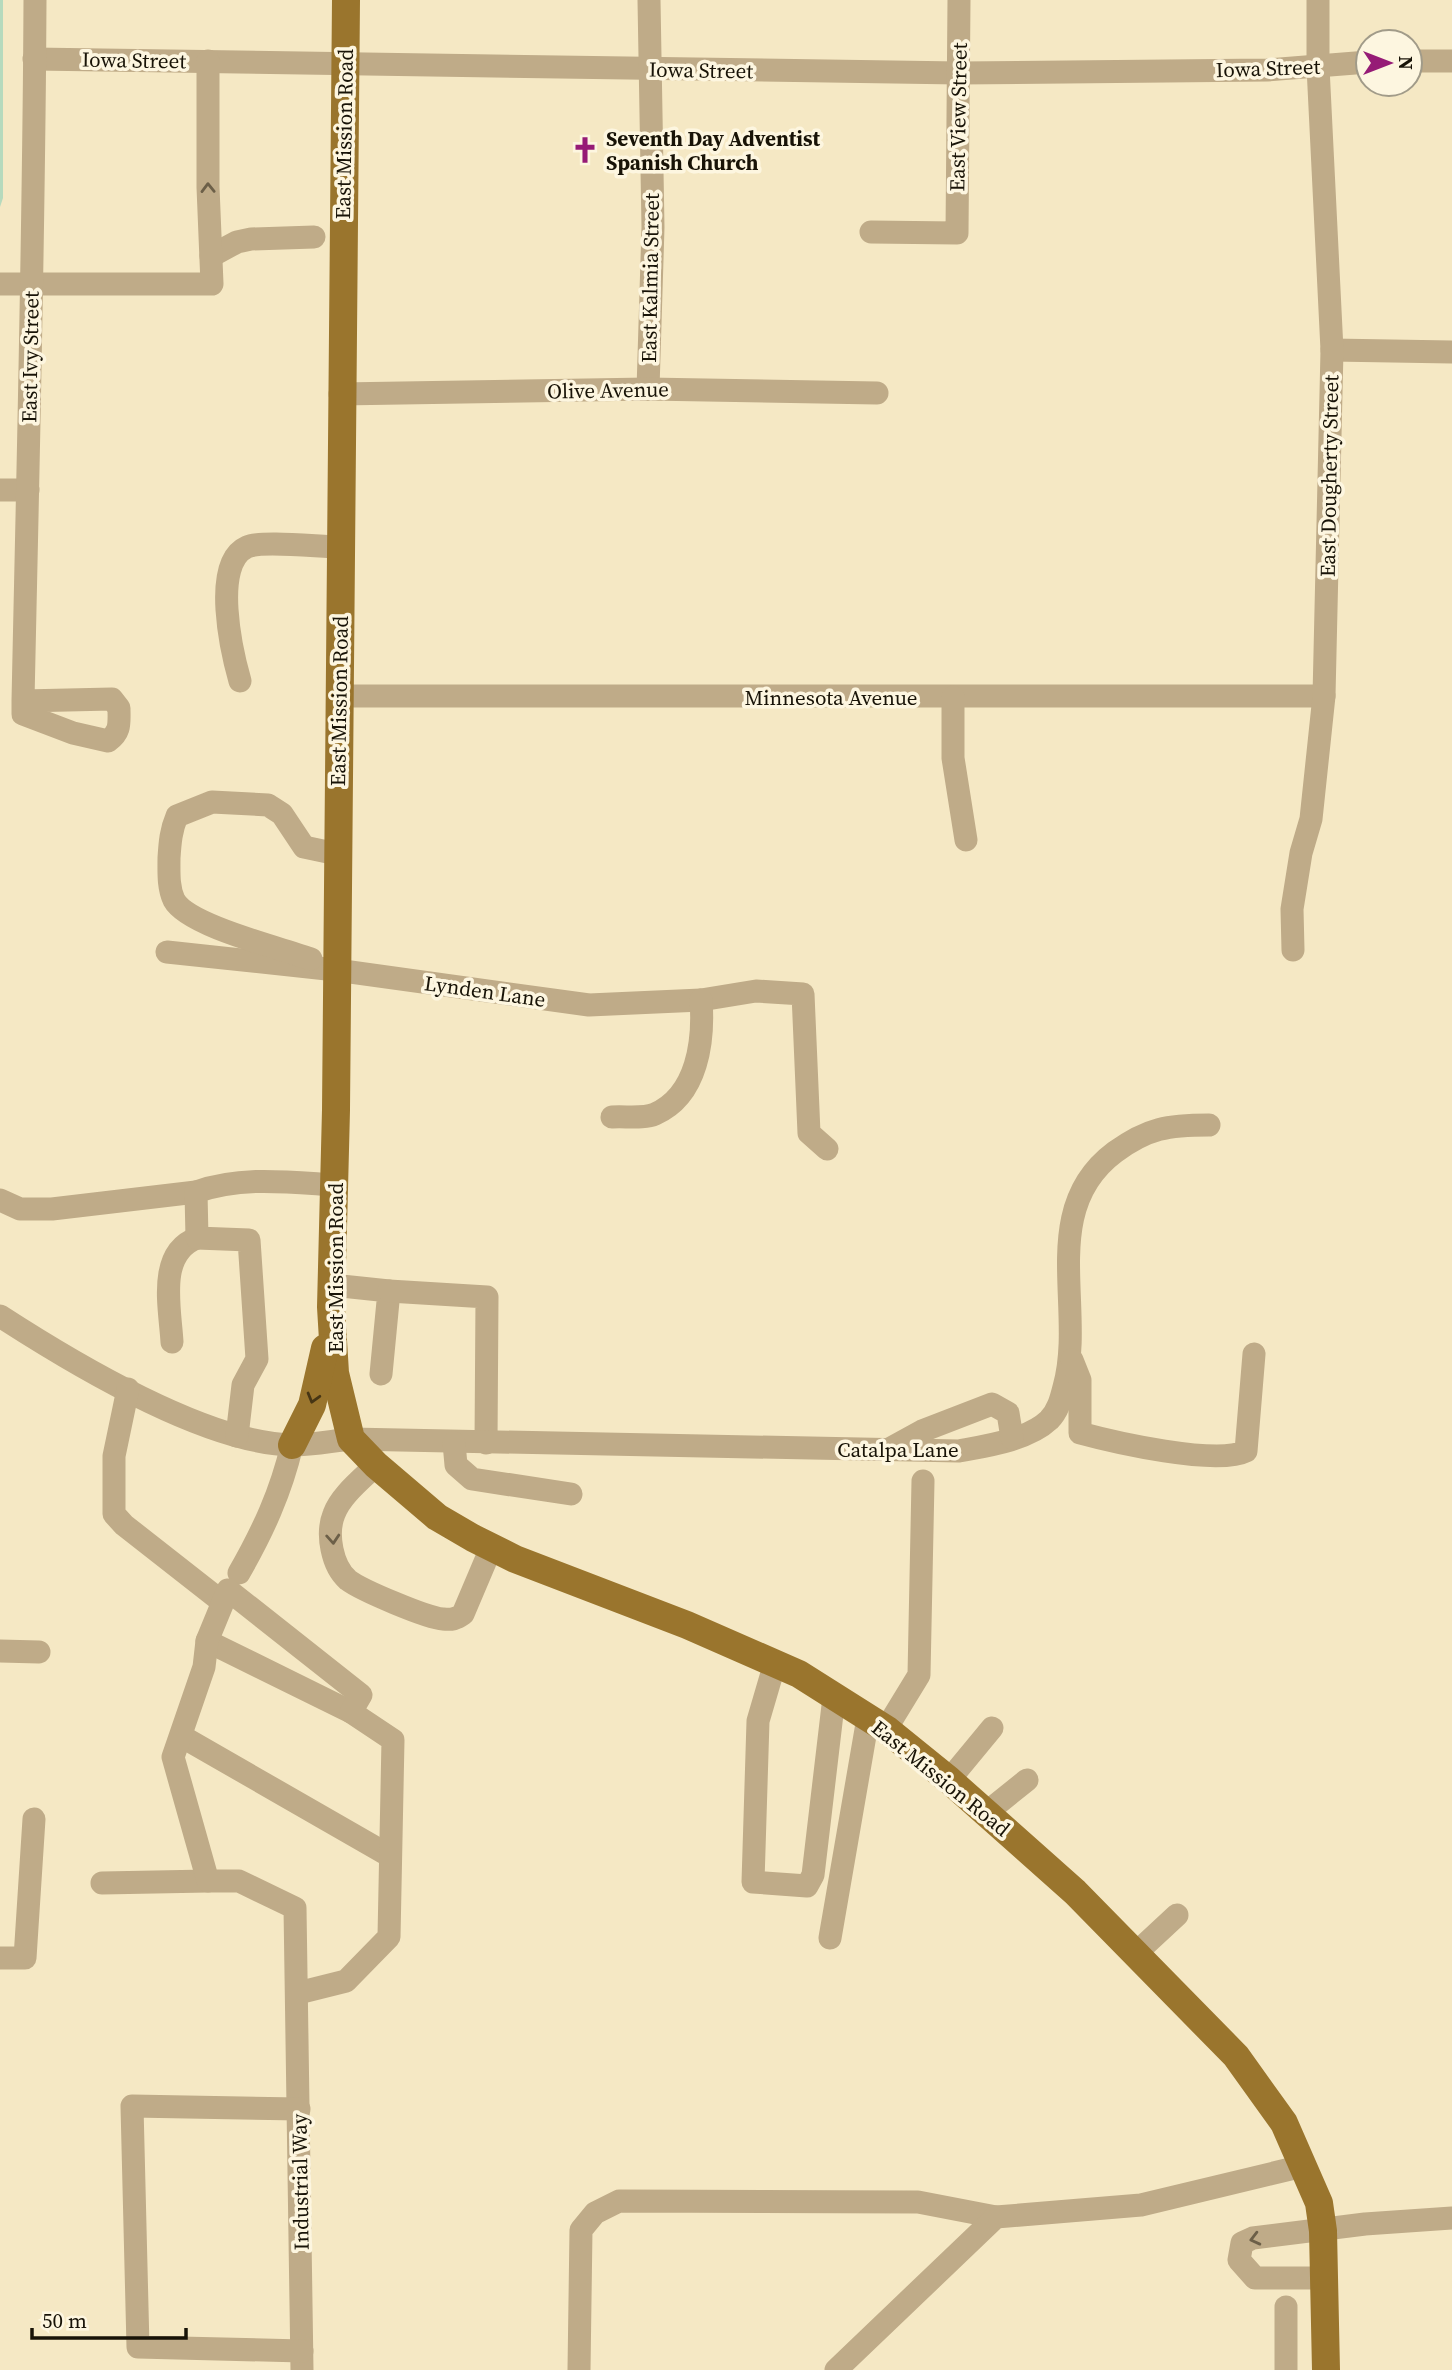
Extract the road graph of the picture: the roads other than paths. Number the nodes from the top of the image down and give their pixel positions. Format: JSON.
{"nodes":[{"id":1,"x":35,"y":0,"type":"edge"},
{"id":2,"x":346,"y":0,"type":"edge"},
{"id":3,"x":649,"y":0,"type":"edge"},
{"id":4,"x":960,"y":0,"type":"edge"},
{"id":5,"x":1318,"y":0,"type":"edge"},
{"id":6,"x":34,"y":59,"type":"junction"},
{"id":7,"x":208,"y":61,"type":"junction"},
{"id":8,"x":1424,"y":61,"type":"edge"},
{"id":9,"x":1452,"y":61,"type":"edge"},
{"id":10,"x":345,"y":63,"type":"junction"},
{"id":11,"x":1354,"y":63,"type":"edge"},
{"id":12,"x":1318,"y":67,"type":"junction"},
{"id":13,"x":649,"y":69,"type":"junction"},
{"id":14,"x":959,"y":73,"type":"junction"},
{"id":15,"x":871,"y":232,"type":"dead end"},
{"id":16,"x":314,"y":237,"type":"dead end"},
{"id":17,"x":211,"y":256,"type":"junction"},
{"id":18,"x":0,"y":284,"type":"edge"},
{"id":19,"x":32,"y":285,"type":"junction"},
{"id":20,"x":1332,"y":349,"type":"junction"},
{"id":21,"x":1452,"y":352,"type":"edge"},
{"id":22,"x":649,"y":388,"type":"junction"},
{"id":23,"x":877,"y":393,"type":"dead end"},
{"id":24,"x":340,"y":394,"type":"junction"},
{"id":25,"x":0,"y":490,"type":"edge"},
{"id":26,"x":28,"y":490,"type":"junction"},
{"id":27,"x":340,"y":547,"type":"junction"},
{"id":28,"x":240,"y":681,"type":"dead end"},
{"id":29,"x":339,"y":696,"type":"junction"},
{"id":30,"x":1324,"y":696,"type":"junction"},
{"id":31,"x":954,"y":697,"type":"junction"},
{"id":32,"x":23,"y":707,"type":"dead end"},
{"id":33,"x":966,"y":839,"type":"dead end"},
{"id":34,"x":337,"y":854,"type":"junction"},
{"id":35,"x":1293,"y":950,"type":"dead end"},
{"id":36,"x":167,"y":952,"type":"dead end"},
{"id":37,"x":336,"y":966,"type":"junction"},
{"id":38,"x":701,"y":1000,"type":"junction"},
{"id":39,"x":612,"y":1117,"type":"dead end"},
{"id":40,"x":1209,"y":1125,"type":"dead end"},
{"id":41,"x":827,"y":1149,"type":"dead end"},
{"id":42,"x":334,"y":1185,"type":"junction"},
{"id":43,"x":196,"y":1192,"type":"junction"},
{"id":44,"x":0,"y":1200,"type":"edge"},
{"id":45,"x":197,"y":1237,"type":"junction"},
{"id":46,"x":388,"y":1291,"type":"junction"},
{"id":47,"x":331,"y":1296,"type":"junction"},
{"id":48,"x":0,"y":1316,"type":"edge"},
{"id":49,"x":172,"y":1342,"type":"dead end"},
{"id":50,"x":1254,"y":1354,"type":"dead end"},
{"id":51,"x":1072,"y":1360,"type":"junction"},
{"id":52,"x":381,"y":1374,"type":"dead end"},
{"id":53,"x":128,"y":1389,"type":"junction"},
{"id":54,"x":237,"y":1436,"type":"junction"},
{"id":55,"x":1012,"y":1438,"type":"junction"},
{"id":56,"x":351,"y":1439,"type":"junction"},
{"id":57,"x":454,"y":1443,"type":"junction"},
{"id":58,"x":486,"y":1443,"type":"junction"},
{"id":59,"x":292,"y":1445,"type":"junction"},
{"id":60,"x":889,"y":1450,"type":"junction"},
{"id":61,"x":376,"y":1465,"type":"junction"},
{"id":62,"x":923,"y":1481,"type":"dead end"},
{"id":63,"x":571,"y":1494,"type":"dead end"},
{"id":64,"x":491,"y":1548,"type":"junction"},
{"id":65,"x":239,"y":1573,"type":"dead end"},
{"id":66,"x":221,"y":1601,"type":"junction"},
{"id":67,"x":207,"y":1641,"type":"junction"},
{"id":68,"x":0,"y":1651,"type":"edge"},
{"id":69,"x":39,"y":1652,"type":"dead end"},
{"id":70,"x":775,"y":1663,"type":"junction"},
{"id":71,"x":834,"y":1697,"type":"junction"},
{"id":72,"x":351,"y":1712,"type":"junction"},
{"id":73,"x":877,"y":1723,"type":"junction"},
{"id":74,"x":992,"y":1728,"type":"dead end"},
{"id":75,"x":181,"y":1736,"type":"junction"},
{"id":76,"x":949,"y":1780,"type":"junction"},
{"id":77,"x":1027,"y":1780,"type":"dead end"},
{"id":78,"x":986,"y":1813,"type":"junction"},
{"id":79,"x":34,"y":1819,"type":"dead end"},
{"id":80,"x":390,"y":1856,"type":"junction"},
{"id":81,"x":208,"y":1881,"type":"junction"},
{"id":82,"x":102,"y":1883,"type":"dead end"},
{"id":83,"x":1177,"y":1914,"type":"dead end"},
{"id":84,"x":830,"y":1937,"type":"dead end"},
{"id":85,"x":1135,"y":1954,"type":"junction"},
{"id":86,"x":0,"y":1958,"type":"edge"},
{"id":87,"x":298,"y":1993,"type":"junction"},
{"id":88,"x":299,"y":2109,"type":"junction"},
{"id":89,"x":1303,"y":2166,"type":"junction"},
{"id":90,"x":996,"y":2217,"type":"junction"},
{"id":91,"x":1452,"y":2218,"type":"edge"},
{"id":92,"x":1323,"y":2231,"type":"junction"},
{"id":93,"x":1324,"y":2278,"type":"junction"},
{"id":94,"x":1286,"y":2307,"type":"dead end"},
{"id":95,"x":302,"y":2360,"type":"edge"},
{"id":96,"x":579,"y":2370,"type":"edge"},
{"id":97,"x":836,"y":2370,"type":"edge"},
{"id":98,"x":1286,"y":2370,"type":"edge"},
{"id":99,"x":1326,"y":2370,"type":"edge"}],
"edges":[{"from":1,"to":6,"type":"street","name":"East Ivy Street"},
{"from":2,"to":10,"type":"main road","name":"East Mission Road"},
{"from":3,"to":13,"type":"street","name":"East Kalmia Street"},
{"from":4,"to":14,"type":"street","name":"East View Street"},
{"from":5,"to":12,"type":"street","name":"East Dougherty Street"},
{"from":6,"to":7,"type":"street","name":"Iowa Street"},
{"from":6,"to":19,"type":"street","name":"East Ivy Street"},
{"from":7,"to":10,"type":"street","name":"Iowa Street"},
{"from":17,"to":7,"type":"street","one_way":true},
{"from":8,"to":9,"type":"street"},
{"from":10,"to":13,"type":"street","name":"Iowa Street"},
{"from":10,"to":24,"type":"main road","name":"East Mission Road"},
{"from":11,"to":12,"type":"street","name":"Iowa Street"},
{"from":12,"to":14,"type":"street","name":"Iowa Street"},
{"from":12,"to":20,"type":"street","name":"East Dougherty Street"},
{"from":13,"to":14,"type":"street","name":"Iowa Street"},
{"from":13,"to":22,"type":"street","name":"East Kalmia Street"},
{"from":14,"to":15,"type":"street","name":"East View Street"},
{"from":16,"to":17,"type":"street"},
{"from":17,"to":19,"type":"street"},
{"from":18,"to":19,"type":"street"},
{"from":19,"to":26,"type":"street","name":"East Ivy Street"},
{"from":20,"to":21,"type":"street"},
{"from":20,"to":30,"type":"street","name":"East Dougherty Street"},
{"from":22,"to":23,"type":"street","name":"Olive Avenue"},
{"from":22,"to":24,"type":"street","name":"Olive Avenue"},
{"from":24,"to":27,"type":"main road","name":"East Mission Road"},
{"from":25,"to":26,"type":"street"},
{"from":26,"to":32,"type":"street","name":"East Ivy Street"},
{"from":27,"to":28,"type":"street"},
{"from":27,"to":29,"type":"main road","name":"East Mission Road"},
{"from":29,"to":31,"type":"street","name":"Minnesota Avenue"},
{"from":29,"to":34,"type":"main road","name":"East Mission Road"},
{"from":30,"to":31,"type":"street","name":"Minnesota Avenue"},
{"from":30,"to":35,"type":"street","name":"East Dougherty Street"},
{"from":31,"to":33,"type":"street"},
{"from":34,"to":37,"type":"main road","name":"East Mission Road"},
{"from":34,"to":37,"type":"street"},
{"from":36,"to":37,"type":"street","name":"Lynden Lane"},
{"from":37,"to":38,"type":"street","name":"Lynden Lane"},
{"from":37,"to":42,"type":"main road","name":"East Mission Road"},
{"from":38,"to":39,"type":"street"},
{"from":38,"to":41,"type":"street","name":"Lynden Lane"},
{"from":40,"to":51,"type":"street","name":"Catalpa Lane"},
{"from":42,"to":43,"type":"street"},
{"from":42,"to":47,"type":"main road","name":"East Mission Road"},
{"from":43,"to":44,"type":"street"},
{"from":43,"to":45,"type":"street"},
{"from":45,"to":49,"type":"street"},
{"from":45,"to":54,"type":"street"},
{"from":46,"to":47,"type":"street"},
{"from":46,"to":52,"type":"street"},
{"from":46,"to":58,"type":"street"},
{"from":47,"to":56,"type":"main road","name":"East Mission Road"},
{"from":47,"to":59,"type":"main road","one_way":true},
{"from":48,"to":53,"type":"street","name":"Catalpa Lane"},
{"from":50,"to":51,"type":"street"},
{"from":51,"to":55,"type":"street","name":"Catalpa Lane"},
{"from":53,"to":54,"type":"street","name":"Catalpa Lane"},
{"from":53,"to":66,"type":"street"},
{"from":54,"to":59,"type":"street","name":"Catalpa Lane"},
{"from":55,"to":60,"type":"street","name":"Catalpa Lane"},
{"from":55,"to":60,"type":"street"},
{"from":56,"to":57,"type":"street","name":"Catalpa Lane"},
{"from":56,"to":59,"type":"street","name":"Catalpa Lane"},
{"from":56,"to":61,"type":"main road","name":"East Mission Road"},
{"from":57,"to":58,"type":"street","name":"Catalpa Lane"},
{"from":57,"to":63,"type":"street"},
{"from":58,"to":60,"type":"street","name":"Catalpa Lane"},
{"from":59,"to":65,"type":"street"},
{"from":61,"to":64,"type":"main road","name":"East Mission Road"},
{"from":61,"to":64,"type":"street","one_way":true},
{"from":62,"to":73,"type":"street"},
{"from":64,"to":70,"type":"main road","name":"East Mission Road"},
{"from":66,"to":67,"type":"street"},
{"from":66,"to":72,"type":"street"},
{"from":67,"to":72,"type":"street"},
{"from":67,"to":75,"type":"street"},
{"from":68,"to":69,"type":"street"},
{"from":70,"to":71,"type":"main road","name":"East Mission Road"},
{"from":70,"to":71,"type":"street"},
{"from":71,"to":73,"type":"main road","name":"East Mission Road"},
{"from":72,"to":80,"type":"street"},
{"from":73,"to":76,"type":"main road","name":"East Mission Road"},
{"from":73,"to":84,"type":"street"},
{"from":74,"to":76,"type":"street"},
{"from":75,"to":80,"type":"street"},
{"from":75,"to":81,"type":"street"},
{"from":76,"to":78,"type":"main road","name":"East Mission Road"},
{"from":77,"to":78,"type":"street"},
{"from":78,"to":85,"type":"main road","name":"East Mission Road"},
{"from":79,"to":86,"type":"street"},
{"from":80,"to":87,"type":"street"},
{"from":81,"to":82,"type":"street"},
{"from":81,"to":87,"type":"street","name":"Industrial Way"},
{"from":83,"to":85,"type":"street"},
{"from":85,"to":89,"type":"main road","name":"East Mission Road"},
{"from":87,"to":88,"type":"street","name":"Industrial Way"},
{"from":88,"to":95,"type":"street","name":"Industrial Way"},
{"from":88,"to":95,"type":"street"},
{"from":89,"to":90,"type":"street"},
{"from":89,"to":92,"type":"main road","name":"East Mission Road"},
{"from":90,"to":96,"type":"street"},
{"from":90,"to":97,"type":"street"},
{"from":91,"to":92,"type":"street"},
{"from":92,"to":93,"type":"main road","name":"East Mission Road"},
{"from":92,"to":93,"type":"street","one_way":true},
{"from":93,"to":99,"type":"main road","name":"East Mission Road"},
{"from":94,"to":98,"type":"street"}]}
